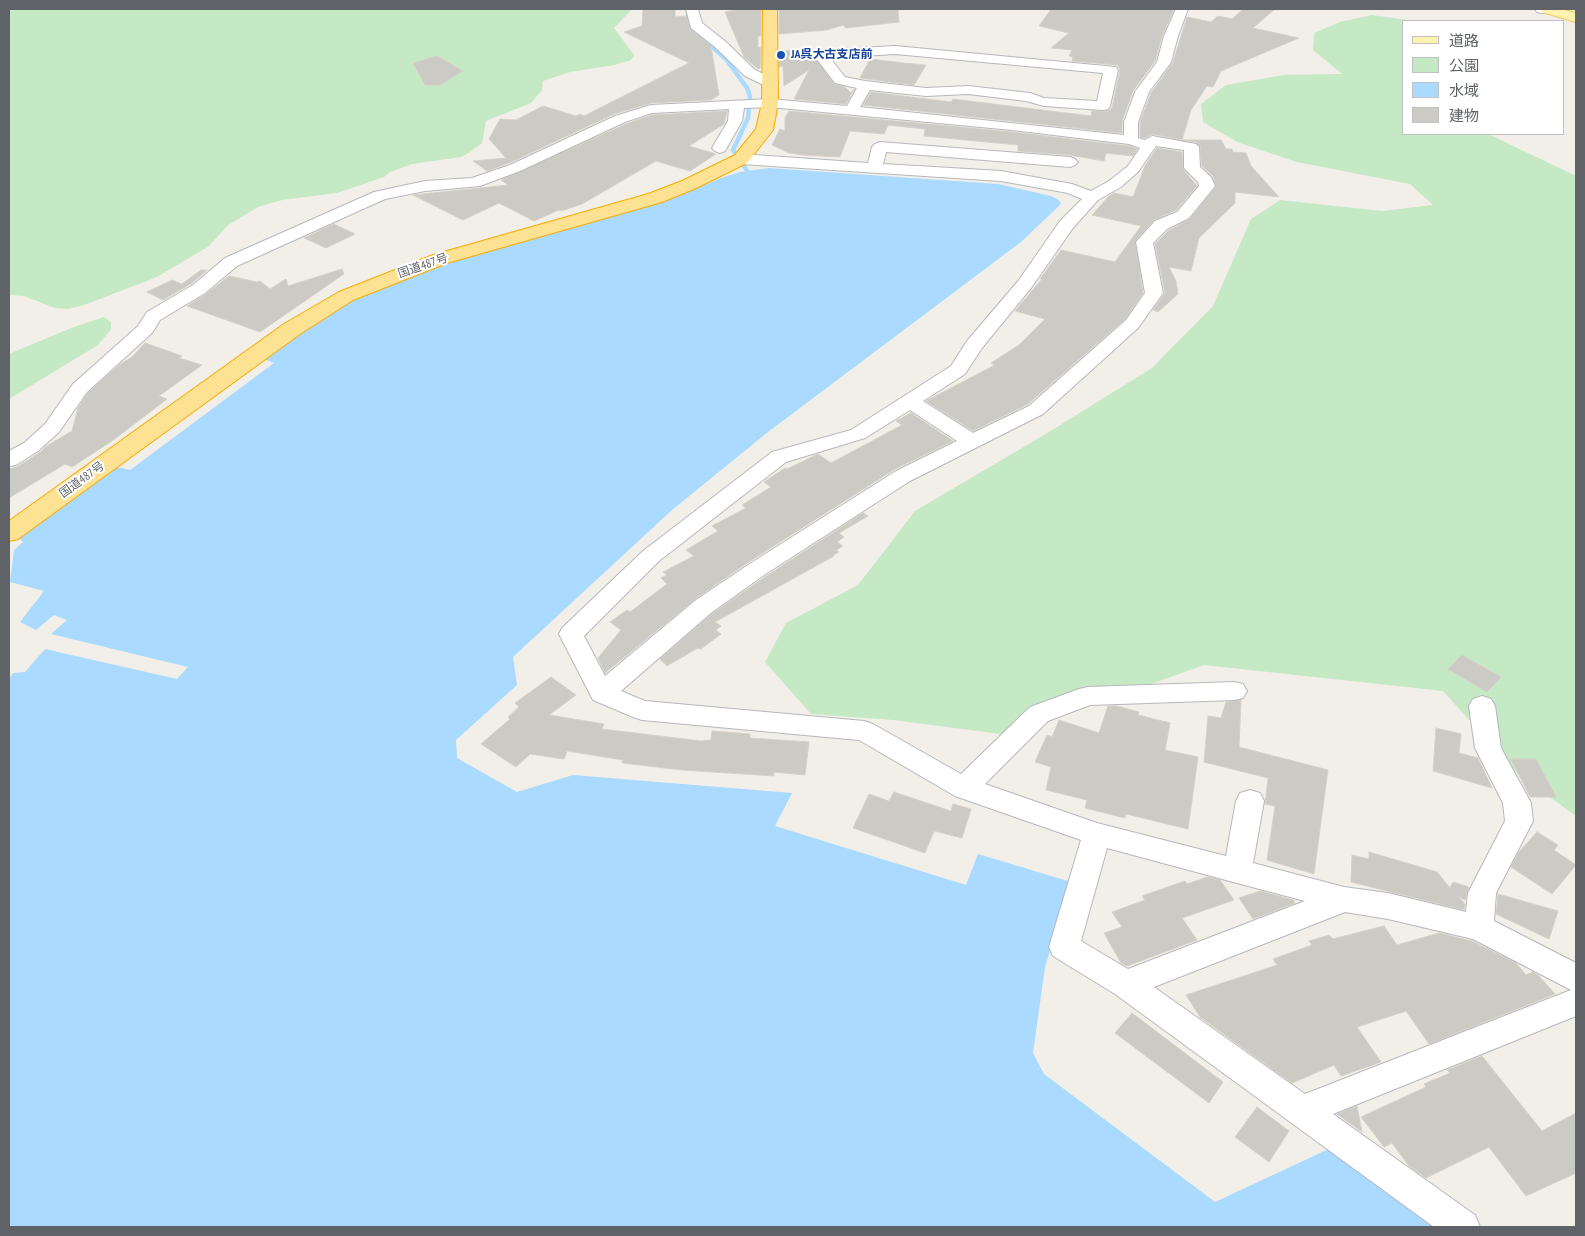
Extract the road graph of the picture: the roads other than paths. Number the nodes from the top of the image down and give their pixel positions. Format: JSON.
{"nodes":[{"id":1,"x":692,"y":9,"type":"edge"},
{"id":2,"x":770,"y":9,"type":"edge"},
{"id":3,"x":1182,"y":9,"type":"edge"},
{"id":4,"x":1541,"y":9,"type":"edge"},
{"id":5,"x":1548,"y":9,"type":"edge"},
{"id":6,"x":1576,"y":18,"type":"edge"},
{"id":7,"x":979,"y":58,"type":"junction"},
{"id":8,"x":865,"y":85,"type":"junction"},
{"id":9,"x":1107,"y":88,"type":"junction"},
{"id":10,"x":968,"y":90,"type":"junction"},
{"id":11,"x":1142,"y":92,"type":"junction"},
{"id":12,"x":771,"y":93,"type":"junction"},
{"id":13,"x":736,"y":104,"type":"junction"},
{"id":14,"x":851,"y":111,"type":"junction"},
{"id":15,"x":948,"y":120,"type":"junction"},
{"id":16,"x":1012,"y":126,"type":"junction"},
{"id":17,"x":1140,"y":143,"type":"junction"},
{"id":18,"x":720,"y":148,"type":"dead end"},
{"id":19,"x":942,"y":152,"type":"junction"},
{"id":20,"x":1008,"y":157,"type":"junction"},
{"id":21,"x":741,"y":159,"type":"junction"},
{"id":22,"x":1070,"y":162,"type":"dead end"},
{"id":23,"x":874,"y":168,"type":"junction"},
{"id":24,"x":1001,"y":176,"type":"junction"},
{"id":25,"x":1092,"y":197,"type":"junction"},
{"id":26,"x":910,"y":401,"type":"junction"},
{"id":27,"x":970,"y":441,"type":"junction"},
{"id":28,"x":9,"y":460,"type":"edge"},
{"id":29,"x":9,"y":533,"type":"edge"},
{"id":30,"x":1234,"y":691,"type":"dead end"},
{"id":31,"x":602,"y":693,"type":"junction"},
{"id":32,"x":1482,"y":706,"type":"dead end"},
{"id":33,"x":964,"y":788,"type":"junction"},
{"id":34,"x":1250,"y":801,"type":"dead end"},
{"id":35,"x":1097,"y":834,"type":"junction"},
{"id":36,"x":1237,"y":871,"type":"junction"},
{"id":37,"x":1344,"y":899,"type":"junction"},
{"id":38,"x":1479,"y":928,"type":"junction"},
{"id":39,"x":1575,"y":981,"type":"edge"},
{"id":40,"x":1126,"y":984,"type":"junction"},
{"id":41,"x":1302,"y":1110,"type":"junction"},
{"id":42,"x":1463,"y":1227,"type":"edge"}],
"edges":[{"from":1,"to":12,"type":"street"},
{"from":2,"to":12,"type":"highway","name":"国道487号"},
{"from":3,"to":11,"type":"street"},
{"from":4,"to":5,"type":"street"},
{"from":5,"to":6,"type":"main road"},
{"from":7,"to":8,"type":"street"},
{"from":7,"to":9,"type":"street"},
{"from":7,"to":10,"type":"street"},
{"from":8,"to":10,"type":"street"},
{"from":8,"to":14,"type":"street"},
{"from":9,"to":10,"type":"street"},
{"from":9,"to":11,"type":"street"},
{"from":11,"to":17,"type":"street"},
{"from":12,"to":13,"type":"street"},
{"from":12,"to":14,"type":"street"},
{"from":12,"to":21,"type":"highway","name":"国道487号"},
{"from":13,"to":18,"type":"street"},
{"from":13,"to":28,"type":"street"},
{"from":14,"to":15,"type":"street"},
{"from":15,"to":16,"type":"street"},
{"from":15,"to":19,"type":"street"},
{"from":16,"to":17,"type":"street"},
{"from":16,"to":20,"type":"street"},
{"from":17,"to":25,"type":"street"},
{"from":17,"to":27,"type":"street"},
{"from":19,"to":20,"type":"street"},
{"from":19,"to":23,"type":"street"},
{"from":20,"to":22,"type":"street"},
{"from":20,"to":24,"type":"street"},
{"from":21,"to":23,"type":"street"},
{"from":21,"to":29,"type":"highway","name":"国道487号"},
{"from":23,"to":24,"type":"street"},
{"from":24,"to":25,"type":"street"},
{"from":25,"to":26,"type":"street"},
{"from":26,"to":27,"type":"street"},
{"from":26,"to":31,"type":"street"},
{"from":27,"to":31,"type":"street"},
{"from":30,"to":33,"type":"street"},
{"from":31,"to":33,"type":"street"},
{"from":32,"to":38,"type":"street"},
{"from":33,"to":35,"type":"street"},
{"from":34,"to":36,"type":"street"},
{"from":35,"to":36,"type":"street"},
{"from":35,"to":40,"type":"street"},
{"from":36,"to":37,"type":"street"},
{"from":37,"to":38,"type":"street"},
{"from":37,"to":40,"type":"street"},
{"from":38,"to":39,"type":"street"},
{"from":39,"to":41,"type":"street"},
{"from":40,"to":41,"type":"street"},
{"from":41,"to":42,"type":"street"}]}
